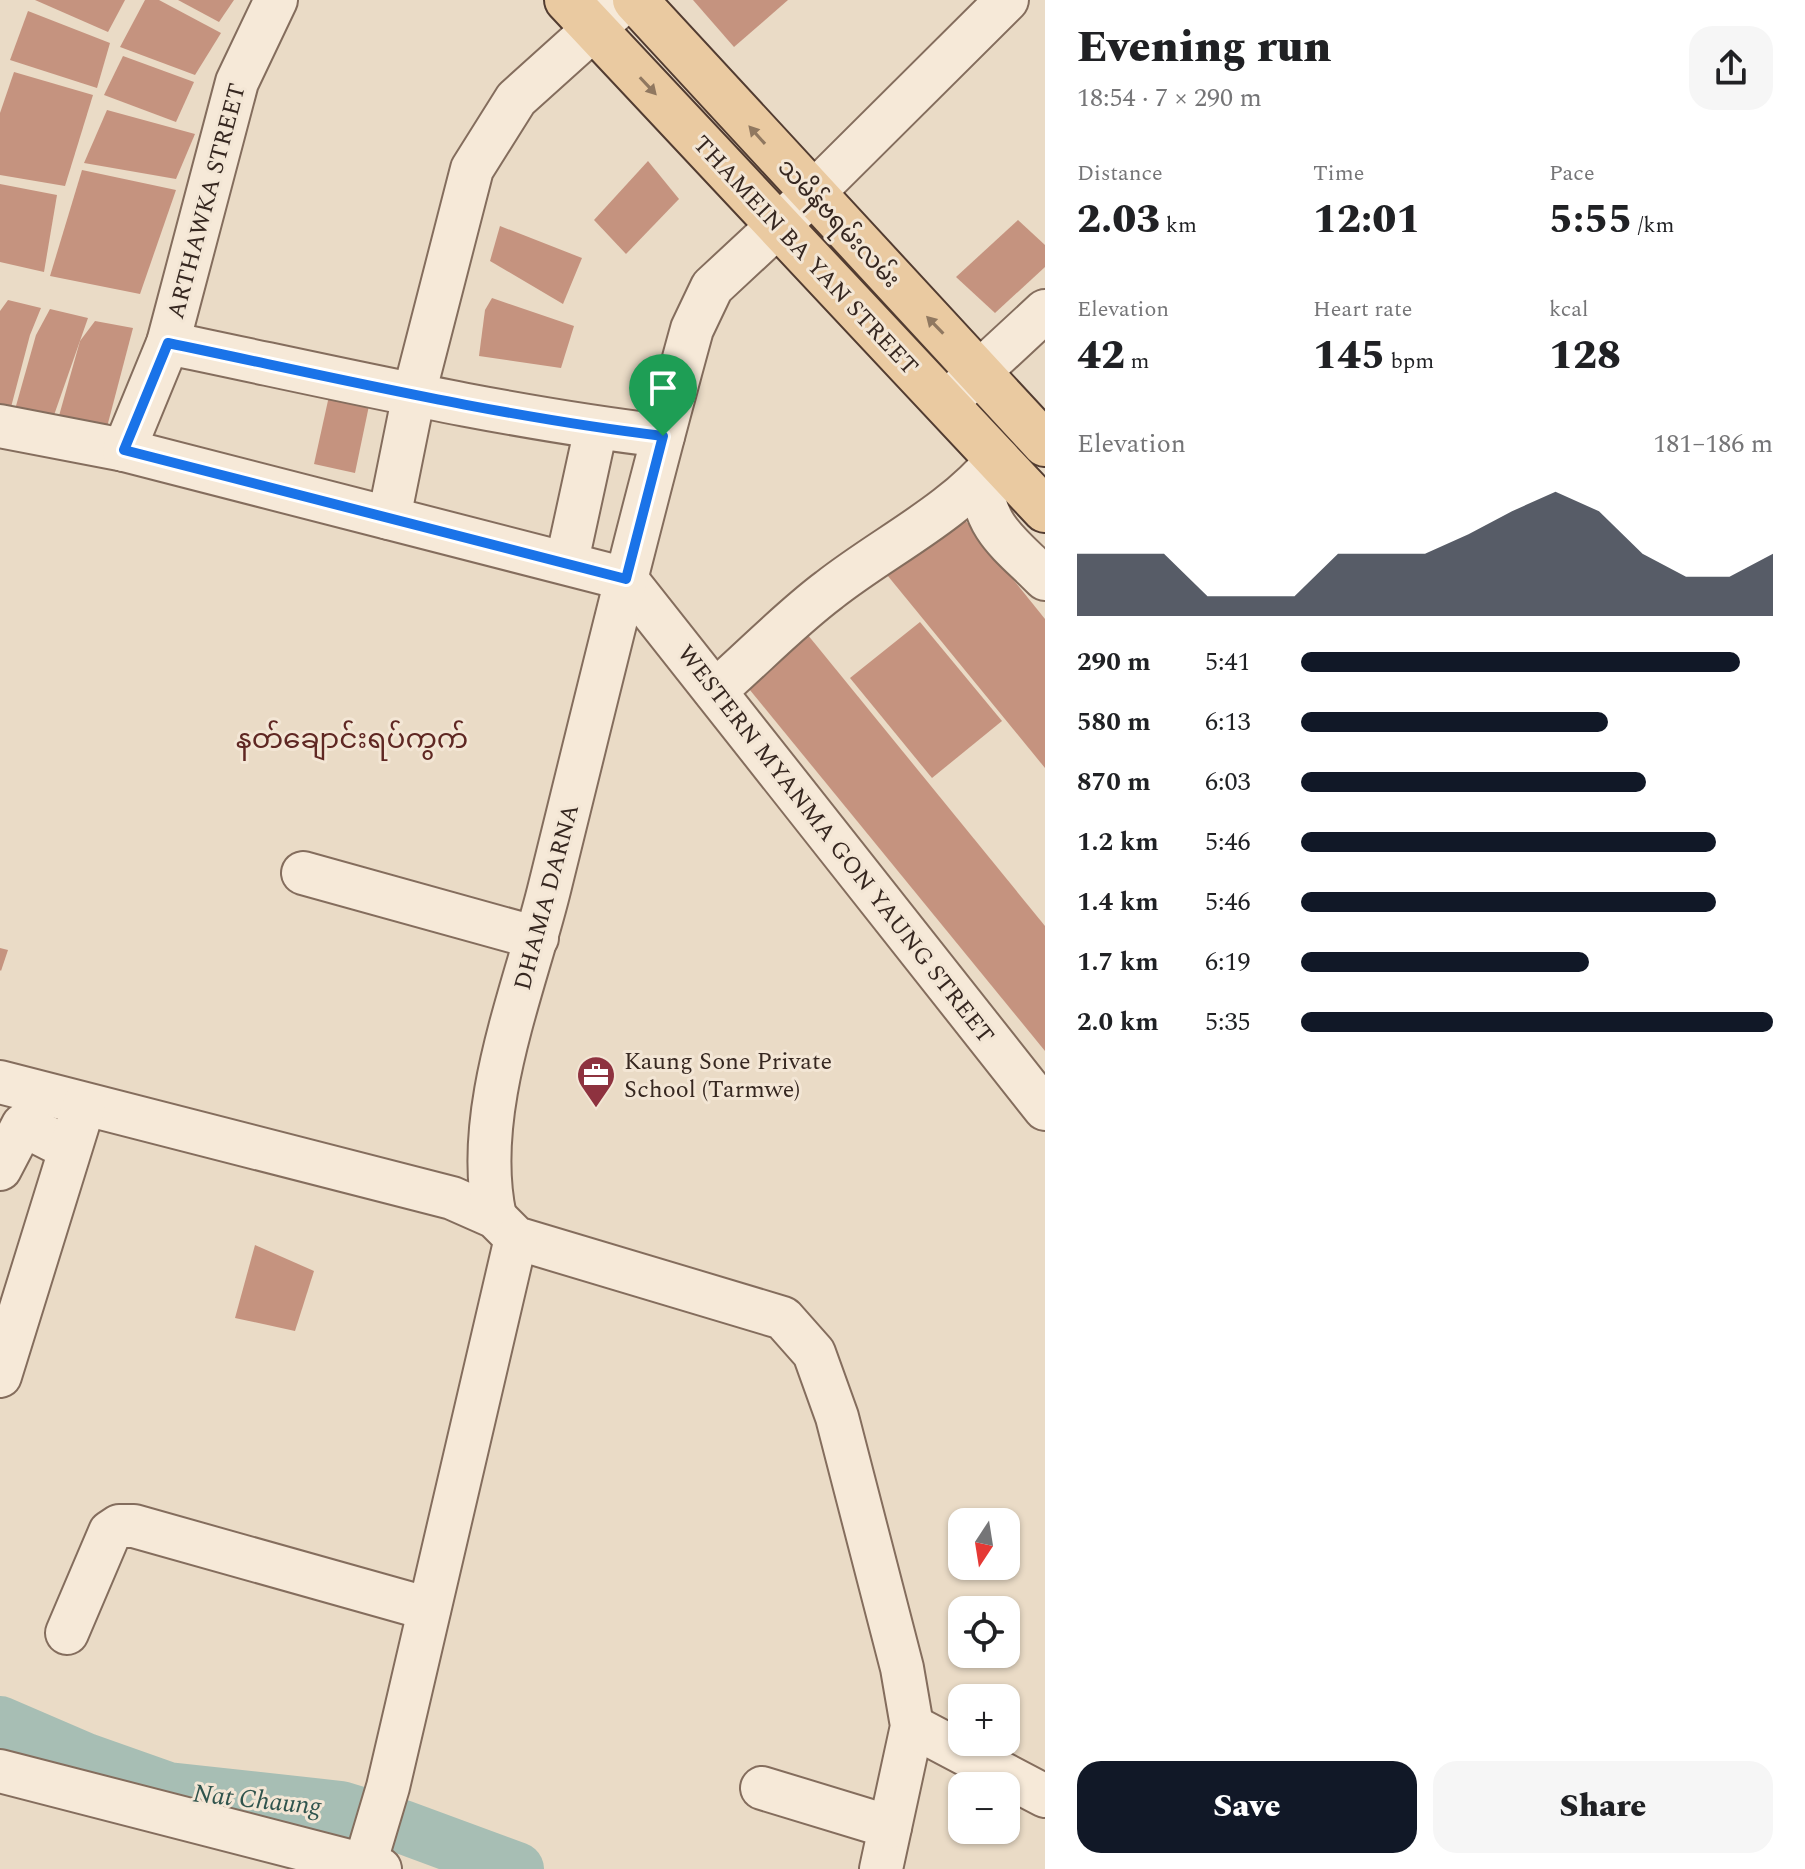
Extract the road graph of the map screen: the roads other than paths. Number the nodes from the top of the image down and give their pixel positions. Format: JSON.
{"nodes":[{"id":1,"x":276,"y":0,"type":"edge"},
{"id":2,"x":626,"y":0,"type":"edge"},
{"id":3,"x":635,"y":0,"type":"edge"},
{"id":4,"x":1007,"y":0,"type":"edge"},
{"id":5,"x":581,"y":15,"type":"edge"},
{"id":6,"x":811,"y":195,"type":"junction"},
{"id":7,"x":778,"y":224,"type":"junction"},
{"id":8,"x":1045,"y":311,"type":"edge"},
{"id":9,"x":168,"y":343,"type":"junction"},
{"id":10,"x":980,"y":372,"type":"junction"},
{"id":11,"x":414,"y":394,"type":"junction"},
{"id":12,"x":944,"y":405,"type":"junction"},
{"id":13,"x":0,"y":426,"type":"edge"},
{"id":14,"x":596,"y":428,"type":"junction"},
{"id":15,"x":663,"y":436,"type":"junction"},
{"id":16,"x":1045,"y":444,"type":"edge"},
{"id":17,"x":124,"y":450,"type":"junction"},
{"id":18,"x":990,"y":469,"type":"junction"},
{"id":19,"x":1045,"y":510,"type":"edge"},
{"id":20,"x":389,"y":518,"type":"junction"},
{"id":21,"x":567,"y":561,"type":"junction"},
{"id":22,"x":626,"y":579,"type":"junction"},
{"id":23,"x":1045,"y":579,"type":"edge"},
{"id":24,"x":715,"y":691,"type":"junction"},
{"id":25,"x":303,"y":873,"type":"dead end"},
{"id":26,"x":537,"y":938,"type":"junction"},
{"id":27,"x":0,"y":1082,"type":"edge"},
{"id":28,"x":84,"y":1105,"type":"junction"},
{"id":29,"x":1045,"y":1109,"type":"edge"},
{"id":30,"x":11,"y":1120,"type":"edge"},
{"id":31,"x":68,"y":1148,"type":"junction"},
{"id":32,"x":0,"y":1169,"type":"edge"},
{"id":33,"x":505,"y":1228,"type":"junction"},
{"id":34,"x":0,"y":1376,"type":"edge"},
{"id":35,"x":429,"y":1609,"type":"junction"},
{"id":36,"x":67,"y":1633,"type":"dead end"},
{"id":37,"x":912,"y":1726,"type":"junction"},
{"id":38,"x":0,"y":1771,"type":"edge"},
{"id":39,"x":762,"y":1788,"type":"dead end"},
{"id":40,"x":1045,"y":1796,"type":"edge"},
{"id":41,"x":890,"y":1827,"type":"junction"},
{"id":42,"x":372,"y":1859,"type":"edge"},
{"id":43,"x":881,"y":1869,"type":"edge"}],
"edges":[{"from":1,"to":9,"type":"street","name":"ARTHAWKA STREET"},
{"from":2,"to":5,"type":"street"},
{"from":6,"to":3,"type":"main road","name":"သမိန်ဗရမ်းလမ်း","one_way":true},
{"from":4,"to":6,"type":"street","name":"DHAMA DARNA"},
{"from":5,"to":7,"type":"main road","name":"THAMEIN BA YAN STREET","one_way":true},
{"from":5,"to":11,"type":"street"},
{"from":6,"to":7,"type":"street","name":"DHAMA DARNA"},
{"from":10,"to":6,"type":"main road","name":"သမိန်ဗရမ်းလမ်း","one_way":true},
{"from":7,"to":12,"type":"main road","name":"THAMEIN BA YAN STREET"},
{"from":7,"to":15,"type":"street","name":"DHAMA DARNA"},
{"from":8,"to":10,"type":"street"},
{"from":9,"to":11,"type":"street"},
{"from":9,"to":17,"type":"street","name":"ARTHAWKA STREET"},
{"from":10,"to":12,"type":"street"},
{"from":10,"to":16,"type":"main road","name":"သမိန်ဗရမ်းလမ်း"},
{"from":11,"to":14,"type":"street"},
{"from":11,"to":20,"type":"street"},
{"from":12,"to":18,"type":"main road","name":"THAMEIN BA YAN STREET"},
{"from":13,"to":17,"type":"street"},
{"from":14,"to":15,"type":"street"},
{"from":14,"to":21,"type":"street"},
{"from":15,"to":22,"type":"street","name":"DHAMA DARNA"},
{"from":17,"to":20,"type":"street"},
{"from":18,"to":19,"type":"main road","name":"THAMEIN BA YAN STREET"},
{"from":18,"to":23,"type":"street"},
{"from":18,"to":24,"type":"street"},
{"from":20,"to":21,"type":"street"},
{"from":21,"to":22,"type":"street"},
{"from":22,"to":24,"type":"street","name":"WESTERN MYANMA GON YAUNG STREET"},
{"from":22,"to":26,"type":"street","name":"DHAMA DARNA"},
{"from":24,"to":29,"type":"street","name":"WESTERN MYANMA GON YAUNG STREET"},
{"from":25,"to":26,"type":"street"},
{"from":26,"to":33,"type":"street","name":"DHAMA DARNA"},
{"from":27,"to":28,"type":"street"},
{"from":28,"to":31,"type":"street"},
{"from":28,"to":33,"type":"street"},
{"from":30,"to":31,"type":"street"},
{"from":30,"to":32,"type":"street"},
{"from":31,"to":34,"type":"street"},
{"from":33,"to":35,"type":"street","name":"DHAMA DARNA"},
{"from":33,"to":37,"type":"street"},
{"from":35,"to":36,"type":"street"},
{"from":35,"to":42,"type":"street","name":"DHAMA DARNA"},
{"from":37,"to":40,"type":"street"},
{"from":37,"to":41,"type":"street"},
{"from":38,"to":42,"type":"street"},
{"from":39,"to":41,"type":"street"},
{"from":41,"to":43,"type":"street"}]}
